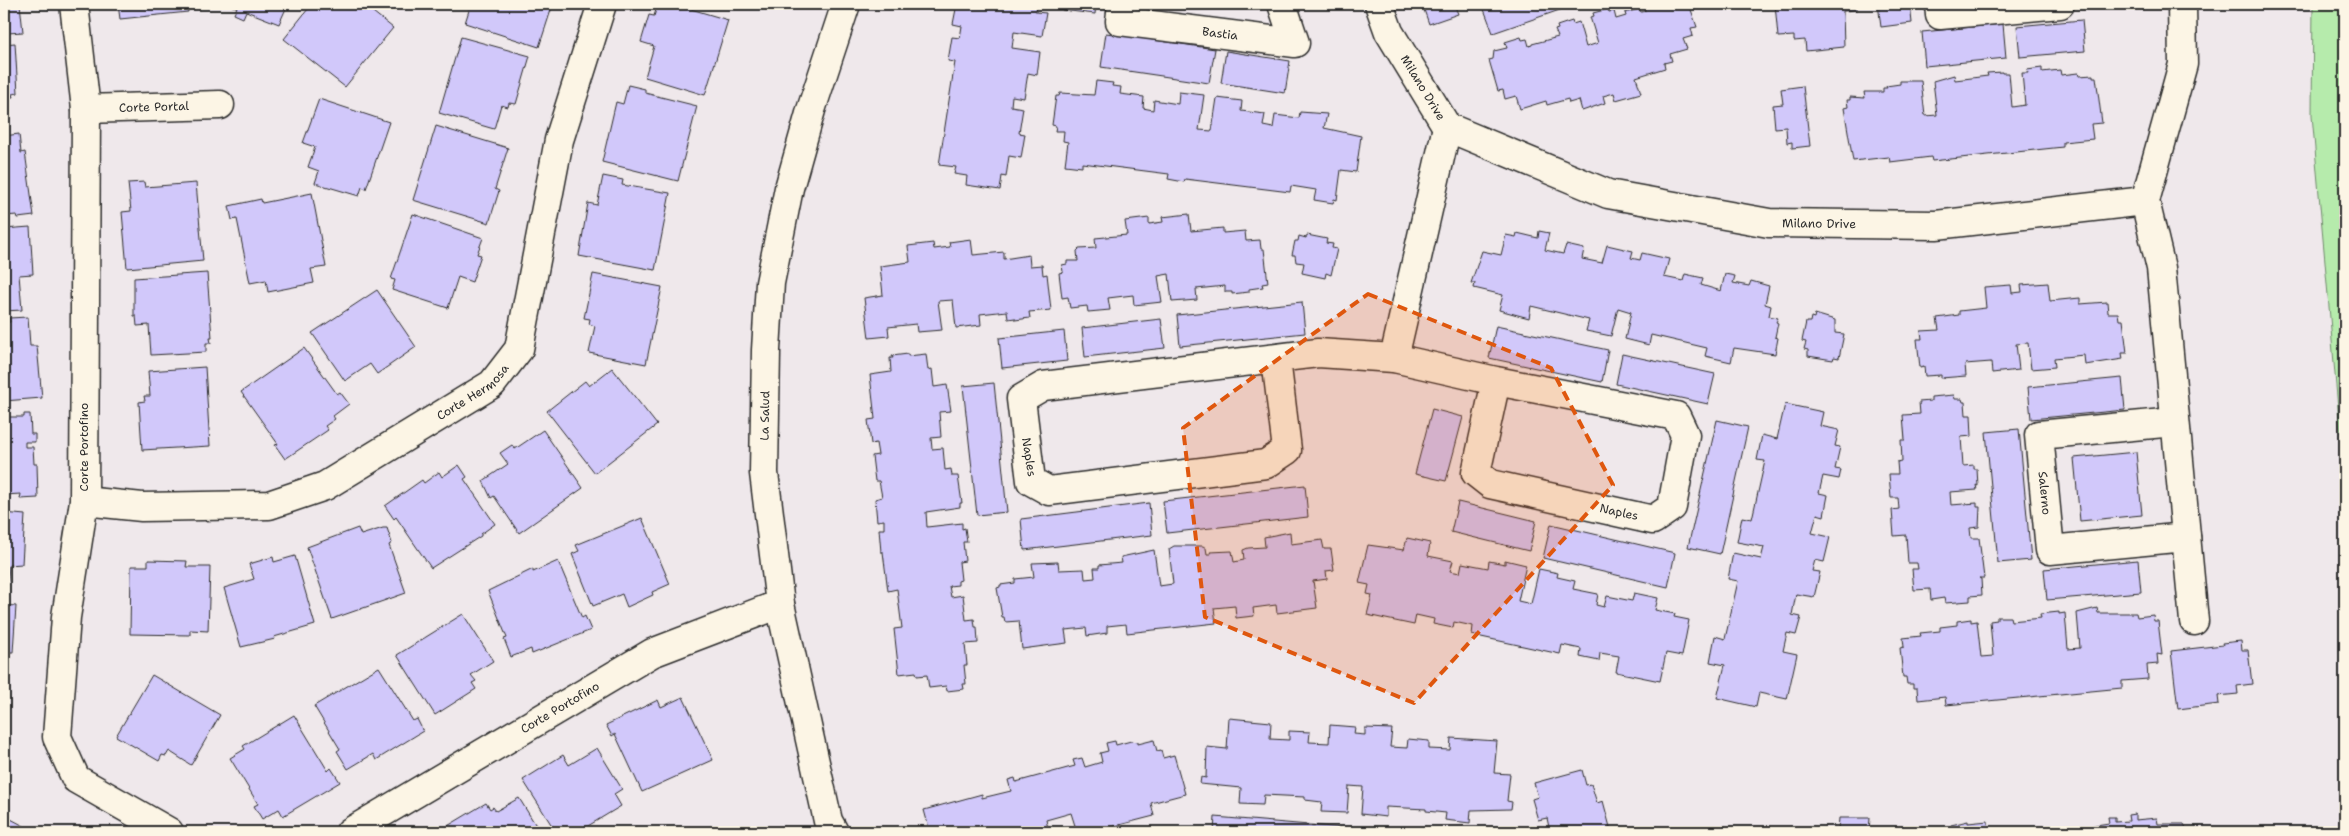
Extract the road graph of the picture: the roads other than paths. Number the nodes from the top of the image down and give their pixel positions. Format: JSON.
{"nodes":[{"id":1,"x":74,"y":4,"type":"edge"},
{"id":2,"x":602,"y":4,"type":"edge"},
{"id":3,"x":846,"y":4,"type":"edge"},
{"id":4,"x":1122,"y":4,"type":"edge"},
{"id":5,"x":1282,"y":4,"type":"edge"},
{"id":6,"x":1379,"y":4,"type":"edge"},
{"id":7,"x":1939,"y":4,"type":"edge"},
{"id":8,"x":2060,"y":4,"type":"edge"},
{"id":9,"x":2182,"y":4,"type":"edge"},
{"id":10,"x":220,"y":106,"type":"dead end"},
{"id":11,"x":86,"y":109,"type":"junction"},
{"id":12,"x":1446,"y":128,"type":"junction"},
{"id":13,"x":2145,"y":201,"type":"junction"},
{"id":14,"x":1394,"y":358,"type":"junction"},
{"id":15,"x":1276,"y":359,"type":"junction"},
{"id":16,"x":1496,"y":381,"type":"junction"},
{"id":17,"x":2174,"y":422,"type":"junction"},
{"id":18,"x":84,"y":501,"type":"junction"},
{"id":19,"x":2186,"y":537,"type":"junction"},
{"id":20,"x":780,"y":604,"type":"junction"},
{"id":21,"x":2194,"y":620,"type":"dead end"},
{"id":22,"x":169,"y":832,"type":"edge"},
{"id":23,"x":350,"y":832,"type":"edge"},
{"id":24,"x":834,"y":832,"type":"edge"}],
"edges":[{"from":1,"to":11,"type":"street","name":"Corte Portofino"},
{"from":2,"to":18,"type":"street","name":"Corte Hermosa"},
{"from":3,"to":20,"type":"street","name":"La Salud"},
{"from":4,"to":5,"type":"street","name":"Bastia"},
{"from":6,"to":12,"type":"street","name":"Milano Drive"},
{"from":7,"to":8,"type":"street"},
{"from":9,"to":13,"type":"street"},
{"from":10,"to":11,"type":"street","name":"Corte Portal"},
{"from":11,"to":18,"type":"street","name":"Corte Portofino"},
{"from":12,"to":13,"type":"street","name":"Milano Drive"},
{"from":12,"to":14,"type":"street"},
{"from":13,"to":17,"type":"street"},
{"from":14,"to":15,"type":"street","name":"Naples"},
{"from":14,"to":16,"type":"street","name":"Naples"},
{"from":15,"to":15,"type":"street","name":"Naples"},
{"from":16,"to":16,"type":"street","name":"Naples"},
{"from":17,"to":19,"type":"street"},
{"from":17,"to":19,"type":"street","name":"Salerno"},
{"from":18,"to":22,"type":"street","name":"Corte Portofino"},
{"from":19,"to":21,"type":"street"},
{"from":20,"to":23,"type":"street","name":"Corte Portofino"},
{"from":20,"to":24,"type":"street","name":"La Salud"}]}
